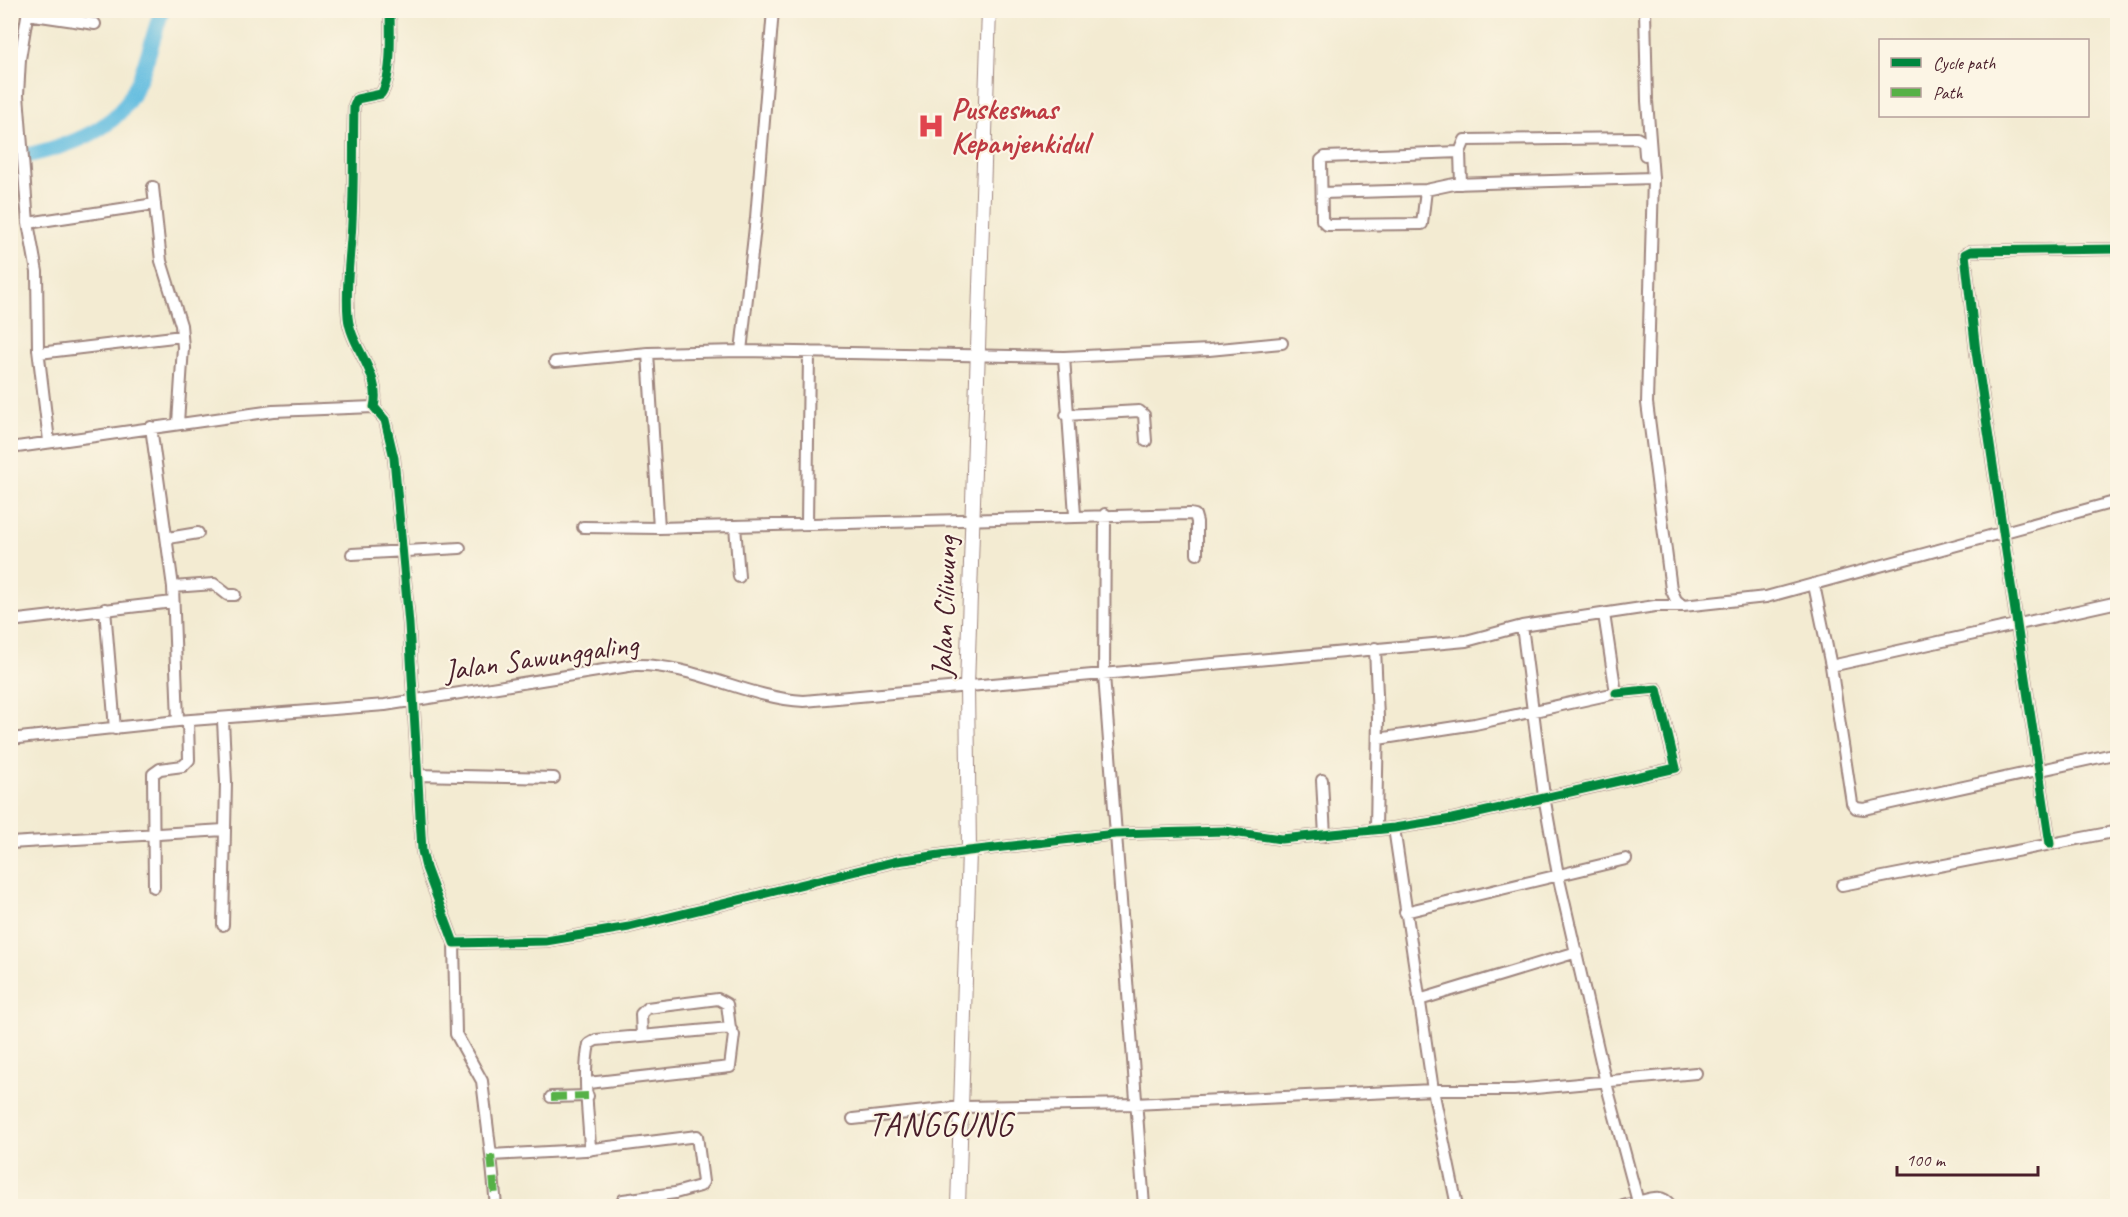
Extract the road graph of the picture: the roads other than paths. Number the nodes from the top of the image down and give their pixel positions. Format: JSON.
{"nodes":[{"id":1,"x":390,"y":10,"type":"edge"},
{"id":2,"x":772,"y":10,"type":"edge"},
{"id":3,"x":989,"y":10,"type":"edge"},
{"id":4,"x":1645,"y":10,"type":"edge"},
{"id":5,"x":28,"y":12,"type":"edge"},
{"id":6,"x":95,"y":24,"type":"dead end"},
{"id":7,"x":15,"y":58,"type":"edge"},
{"id":8,"x":14,"y":97,"type":"edge"},
{"id":9,"x":1456,"y":152,"type":"junction"},
{"id":10,"x":1650,"y":178,"type":"junction"},
{"id":11,"x":1457,"y":184,"type":"junction"},
{"id":12,"x":153,"y":187,"type":"dead end"},
{"id":13,"x":1426,"y":190,"type":"junction"},
{"id":14,"x":1322,"y":193,"type":"junction"},
{"id":15,"x":155,"y":204,"type":"junction"},
{"id":16,"x":28,"y":222,"type":"junction"},
{"id":17,"x":2118,"y":249,"type":"edge"},
{"id":18,"x":182,"y":336,"type":"junction"},
{"id":19,"x":1282,"y":343,"type":"dead end"},
{"id":20,"x":741,"y":351,"type":"junction"},
{"id":21,"x":39,"y":352,"type":"junction"},
{"id":22,"x":809,"y":352,"type":"junction"},
{"id":23,"x":648,"y":353,"type":"junction"},
{"id":24,"x":978,"y":356,"type":"junction"},
{"id":25,"x":1064,"y":357,"type":"junction"},
{"id":26,"x":555,"y":362,"type":"dead end"},
{"id":27,"x":374,"y":407,"type":"junction"},
{"id":28,"x":1066,"y":415,"type":"junction"},
{"id":29,"x":178,"y":423,"type":"junction"},
{"id":30,"x":151,"y":428,"type":"junction"},
{"id":31,"x":49,"y":441,"type":"junction"},
{"id":32,"x":1146,"y":441,"type":"dead end"},
{"id":33,"x":10,"y":448,"type":"edge"},
{"id":34,"x":2118,"y":501,"type":"edge"},
{"id":35,"x":1105,"y":514,"type":"junction"},
{"id":36,"x":1074,"y":516,"type":"junction"},
{"id":37,"x":974,"y":518,"type":"junction"},
{"id":38,"x":807,"y":524,"type":"junction"},
{"id":39,"x":735,"y":526,"type":"junction"},
{"id":40,"x":583,"y":527,"type":"dead end"},
{"id":41,"x":659,"y":528,"type":"junction"},
{"id":42,"x":2003,"y":531,"type":"junction"},
{"id":43,"x":198,"y":533,"type":"dead end"},
{"id":44,"x":168,"y":538,"type":"junction"},
{"id":45,"x":460,"y":549,"type":"dead end"},
{"id":46,"x":404,"y":550,"type":"junction"},
{"id":47,"x":352,"y":554,"type":"dead end"},
{"id":48,"x":1197,"y":554,"type":"dead end"},
{"id":49,"x":739,"y":577,"type":"dead end"},
{"id":50,"x":1814,"y":585,"type":"junction"},
{"id":51,"x":173,"y":587,"type":"junction"},
{"id":52,"x":1671,"y":589,"type":"junction"},
{"id":53,"x":235,"y":595,"type":"dead end"},
{"id":54,"x":173,"y":602,"type":"junction"},
{"id":55,"x":2118,"y":602,"type":"edge"},
{"id":56,"x":1655,"y":606,"type":"junction"},
{"id":57,"x":1683,"y":606,"type":"junction"},
{"id":58,"x":105,"y":609,"type":"junction"},
{"id":59,"x":1604,"y":614,"type":"junction"},
{"id":60,"x":10,"y":621,"type":"edge"},
{"id":61,"x":2019,"y":623,"type":"junction"},
{"id":62,"x":1522,"y":626,"type":"junction"},
{"id":63,"x":1375,"y":648,"type":"junction"},
{"id":64,"x":1831,"y":666,"type":"junction"},
{"id":65,"x":1104,"y":675,"type":"junction"},
{"id":66,"x":967,"y":686,"type":"junction"},
{"id":67,"x":1616,"y":693,"type":"junction"},
{"id":68,"x":413,"y":700,"type":"junction"},
{"id":69,"x":1532,"y":711,"type":"junction"},
{"id":70,"x":223,"y":720,"type":"junction"},
{"id":71,"x":183,"y":721,"type":"junction"},
{"id":72,"x":115,"y":729,"type":"junction"},
{"id":73,"x":10,"y":739,"type":"edge"},
{"id":74,"x":1378,"y":739,"type":"junction"},
{"id":75,"x":2118,"y":753,"type":"edge"},
{"id":76,"x":2039,"y":770,"type":"junction"},
{"id":77,"x":416,"y":775,"type":"junction"},
{"id":78,"x":554,"y":778,"type":"dead end"},
{"id":79,"x":1322,"y":780,"type":"dead end"},
{"id":80,"x":1544,"y":796,"type":"junction"},
{"id":81,"x":1395,"y":828,"type":"junction"},
{"id":82,"x":1376,"y":829,"type":"junction"},
{"id":83,"x":224,"y":830,"type":"junction"},
{"id":84,"x":2118,"y":831,"type":"edge"},
{"id":85,"x":154,"y":834,"type":"junction"},
{"id":86,"x":1115,"y":834,"type":"junction"},
{"id":87,"x":1325,"y":836,"type":"junction"},
{"id":88,"x":10,"y":843,"type":"edge"},
{"id":89,"x":2050,"y":844,"type":"junction"},
{"id":90,"x":969,"y":851,"type":"junction"},
{"id":91,"x":1626,"y":859,"type":"dead end"},
{"id":92,"x":1558,"y":875,"type":"junction"},
{"id":93,"x":1842,"y":885,"type":"dead end"},
{"id":94,"x":154,"y":887,"type":"dead end"},
{"id":95,"x":1405,"y":912,"type":"junction"},
{"id":96,"x":223,"y":925,"type":"dead end"},
{"id":97,"x":454,"y":943,"type":"junction"},
{"id":98,"x":1577,"y":952,"type":"junction"},
{"id":99,"x":1419,"y":1000,"type":"junction"},
{"id":100,"x":729,"y":1028,"type":"junction"},
{"id":101,"x":642,"y":1036,"type":"junction"},
{"id":102,"x":1696,"y":1073,"type":"dead end"},
{"id":103,"x":588,"y":1083,"type":"junction"},
{"id":104,"x":1606,"y":1083,"type":"junction"},
{"id":105,"x":1432,"y":1090,"type":"junction"},
{"id":106,"x":588,"y":1096,"type":"junction"},
{"id":107,"x":551,"y":1097,"type":"dead end"},
{"id":108,"x":1134,"y":1104,"type":"junction"},
{"id":109,"x":962,"y":1107,"type":"junction"},
{"id":110,"x":853,"y":1119,"type":"dead end"},
{"id":111,"x":590,"y":1150,"type":"junction"},
{"id":112,"x":491,"y":1155,"type":"junction"},
{"id":113,"x":623,"y":1200,"type":"dead end"},
{"id":114,"x":1638,"y":1202,"type":"junction"},
{"id":115,"x":496,"y":1206,"type":"edge"},
{"id":116,"x":958,"y":1206,"type":"edge"},
{"id":117,"x":1144,"y":1206,"type":"edge"},
{"id":118,"x":1457,"y":1206,"type":"edge"},
{"id":119,"x":1623,"y":1206,"type":"edge"},
{"id":120,"x":1671,"y":1206,"type":"edge"}],
"edges":[{"from":1,"to":27,"type":"street"},
{"from":2,"to":20,"type":"street"},
{"from":3,"to":24,"type":"main road","name":"Jalan Ciliwung"},
{"from":4,"to":10,"type":"street"},
{"from":5,"to":6,"type":"street"},
{"from":5,"to":7,"type":"street"},
{"from":7,"to":8,"type":"street"},
{"from":8,"to":16,"type":"street"},
{"from":9,"to":10,"type":"street"},
{"from":9,"to":11,"type":"street"},
{"from":9,"to":14,"type":"street"},
{"from":10,"to":11,"type":"street"},
{"from":10,"to":52,"type":"street"},
{"from":11,"to":13,"type":"street"},
{"from":12,"to":15,"type":"street"},
{"from":13,"to":14,"type":"street"},
{"from":13,"to":14,"type":"street"},
{"from":15,"to":16,"type":"street"},
{"from":15,"to":18,"type":"street"},
{"from":16,"to":21,"type":"street"},
{"from":17,"to":42,"type":"street"},
{"from":18,"to":21,"type":"street"},
{"from":18,"to":29,"type":"street"},
{"from":19,"to":25,"type":"street"},
{"from":20,"to":22,"type":"street"},
{"from":20,"to":23,"type":"street"},
{"from":21,"to":31,"type":"street"},
{"from":22,"to":24,"type":"street"},
{"from":22,"to":38,"type":"street"},
{"from":23,"to":26,"type":"street"},
{"from":23,"to":41,"type":"street"},
{"from":24,"to":25,"type":"street"},
{"from":24,"to":37,"type":"main road","name":"Jalan Ciliwung"},
{"from":25,"to":28,"type":"street"},
{"from":27,"to":29,"type":"street"},
{"from":27,"to":46,"type":"street"},
{"from":28,"to":32,"type":"street"},
{"from":28,"to":36,"type":"street"},
{"from":29,"to":30,"type":"street"},
{"from":30,"to":31,"type":"street"},
{"from":30,"to":44,"type":"street"},
{"from":31,"to":33,"type":"street"},
{"from":34,"to":42,"type":"street","name":"Jalan Sawunggaling"},
{"from":35,"to":36,"type":"street"},
{"from":35,"to":48,"type":"street"},
{"from":35,"to":65,"type":"street"},
{"from":36,"to":37,"type":"street"},
{"from":37,"to":38,"type":"street"},
{"from":37,"to":66,"type":"main road","name":"Jalan Ciliwung"},
{"from":38,"to":39,"type":"street"},
{"from":39,"to":41,"type":"street"},
{"from":39,"to":49,"type":"street"},
{"from":40,"to":41,"type":"street"},
{"from":42,"to":50,"type":"street","name":"Jalan Sawunggaling"},
{"from":42,"to":61,"type":"street"},
{"from":43,"to":44,"type":"street"},
{"from":44,"to":51,"type":"street"},
{"from":45,"to":46,"type":"street"},
{"from":46,"to":47,"type":"street"},
{"from":46,"to":68,"type":"street"},
{"from":50,"to":57,"type":"street","name":"Jalan Sawunggaling"},
{"from":50,"to":64,"type":"street"},
{"from":51,"to":53,"type":"street"},
{"from":51,"to":54,"type":"street"},
{"from":52,"to":56,"type":"street"},
{"from":52,"to":57,"type":"street"},
{"from":54,"to":58,"type":"street"},
{"from":54,"to":71,"type":"street"},
{"from":55,"to":61,"type":"street"},
{"from":56,"to":57,"type":"street","name":"Jalan Sawunggaling"},
{"from":56,"to":59,"type":"street","name":"Jalan Sawunggaling"},
{"from":58,"to":60,"type":"street"},
{"from":58,"to":72,"type":"street"},
{"from":59,"to":62,"type":"street","name":"Jalan Sawunggaling"},
{"from":59,"to":67,"type":"street"},
{"from":61,"to":64,"type":"street"},
{"from":61,"to":76,"type":"street"},
{"from":62,"to":63,"type":"street","name":"Jalan Sawunggaling"},
{"from":62,"to":69,"type":"street"},
{"from":63,"to":65,"type":"street","name":"Jalan Sawunggaling"},
{"from":63,"to":74,"type":"street"},
{"from":64,"to":76,"type":"street"},
{"from":65,"to":66,"type":"street","name":"Jalan Sawunggaling"},
{"from":65,"to":86,"type":"street"},
{"from":66,"to":68,"type":"street","name":"Jalan Sawunggaling"},
{"from":66,"to":90,"type":"main road","name":"Jalan Ciliwung"},
{"from":67,"to":69,"type":"street"},
{"from":67,"to":80,"type":"street"},
{"from":68,"to":70,"type":"street","name":"Jalan Sawunggaling"},
{"from":68,"to":77,"type":"street"},
{"from":69,"to":74,"type":"street"},
{"from":69,"to":80,"type":"street"},
{"from":70,"to":71,"type":"street","name":"Jalan Sawunggaling"},
{"from":70,"to":83,"type":"street"},
{"from":71,"to":72,"type":"street","name":"Jalan Sawunggaling"},
{"from":71,"to":85,"type":"street"},
{"from":72,"to":73,"type":"street","name":"Jalan Sawunggaling"},
{"from":74,"to":82,"type":"street"},
{"from":75,"to":76,"type":"street"},
{"from":76,"to":89,"type":"street"},
{"from":77,"to":78,"type":"street"},
{"from":77,"to":97,"type":"street"},
{"from":79,"to":87,"type":"street"},
{"from":80,"to":81,"type":"street"},
{"from":80,"to":92,"type":"street"},
{"from":81,"to":82,"type":"street"},
{"from":81,"to":95,"type":"street"},
{"from":82,"to":87,"type":"street"},
{"from":83,"to":85,"type":"street"},
{"from":83,"to":96,"type":"street"},
{"from":84,"to":89,"type":"street"},
{"from":85,"to":88,"type":"street"},
{"from":85,"to":94,"type":"street"},
{"from":86,"to":87,"type":"street"},
{"from":86,"to":90,"type":"street"},
{"from":86,"to":108,"type":"street"},
{"from":89,"to":93,"type":"street"},
{"from":90,"to":97,"type":"street"},
{"from":90,"to":109,"type":"main road","name":"Jalan Ciliwung"},
{"from":91,"to":92,"type":"street"},
{"from":92,"to":95,"type":"street"},
{"from":92,"to":98,"type":"street"},
{"from":95,"to":99,"type":"street"},
{"from":97,"to":112,"type":"street"},
{"from":98,"to":99,"type":"street"},
{"from":98,"to":104,"type":"street"},
{"from":99,"to":105,"type":"street"},
{"from":100,"to":101,"type":"street"},
{"from":100,"to":101,"type":"street"},
{"from":100,"to":103,"type":"street"},
{"from":101,"to":103,"type":"street"},
{"from":102,"to":104,"type":"street"},
{"from":103,"to":106,"type":"street"},
{"from":104,"to":105,"type":"street"},
{"from":104,"to":114,"type":"street"},
{"from":105,"to":108,"type":"street"},
{"from":105,"to":118,"type":"street"},
{"from":106,"to":107,"type":"street"},
{"from":106,"to":111,"type":"street"},
{"from":108,"to":109,"type":"street"},
{"from":108,"to":117,"type":"street"},
{"from":109,"to":110,"type":"street"},
{"from":109,"to":116,"type":"main road","name":"Jalan Ciliwung"},
{"from":111,"to":112,"type":"street"},
{"from":111,"to":113,"type":"street"},
{"from":112,"to":115,"type":"street"},
{"from":114,"to":119,"type":"street"},
{"from":114,"to":120,"type":"street"}]}
